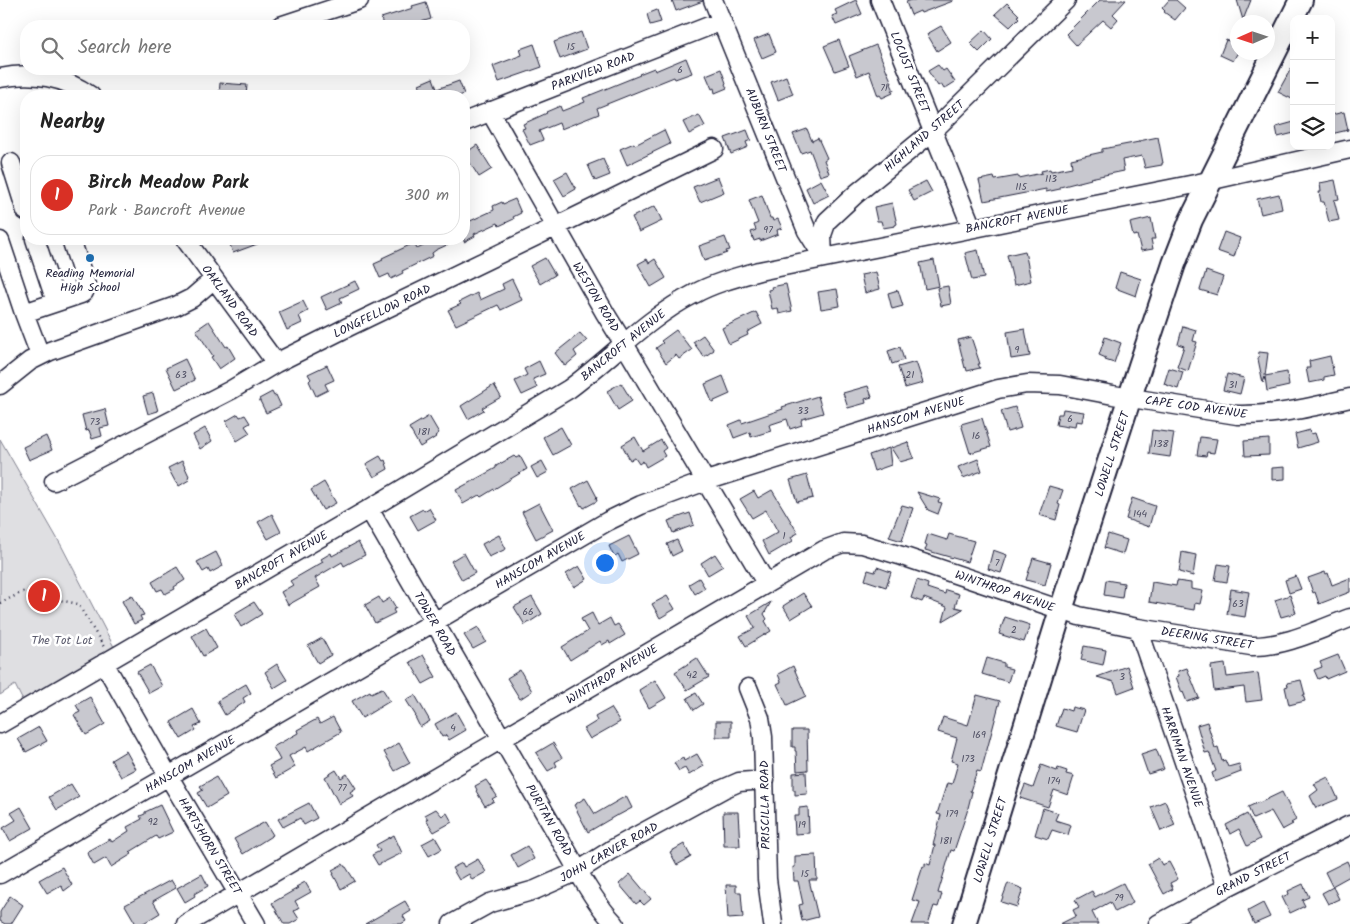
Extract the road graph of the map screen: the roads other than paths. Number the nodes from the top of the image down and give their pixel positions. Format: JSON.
{"nodes":[{"id":1,"x":359,"y":0,"type":"edge"},
{"id":2,"x":713,"y":0,"type":"edge"},
{"id":3,"x":880,"y":0,"type":"edge"},
{"id":4,"x":1066,"y":0,"type":"edge"},
{"id":5,"x":1301,"y":0,"type":"edge"},
{"id":6,"x":298,"y":20,"type":"edge"},
{"id":7,"x":722,"y":21,"type":"junction"},
{"id":8,"x":20,"y":75,"type":"edge"},
{"id":9,"x":31,"y":75,"type":"edge"},
{"id":10,"x":0,"y":78,"type":"edge"},
{"id":11,"x":80,"y":90,"type":"edge"},
{"id":12,"x":490,"y":111,"type":"junction"},
{"id":13,"x":470,"y":119,"type":"edge"},
{"id":14,"x":933,"y":131,"type":"junction"},
{"id":15,"x":1350,"y":148,"type":"edge"},
{"id":16,"x":714,"y":149,"type":"dead end"},
{"id":17,"x":12,"y":163,"type":"edge"},
{"id":18,"x":1211,"y":180,"type":"junction"},
{"id":19,"x":20,"y":190,"type":"edge"},
{"id":20,"x":555,"y":227,"type":"junction"},
{"id":21,"x":972,"y":228,"type":"junction"},
{"id":22,"x":0,"y":241,"type":"edge"},
{"id":23,"x":37,"y":245,"type":"edge"},
{"id":24,"x":73,"y":245,"type":"edge"},
{"id":25,"x":189,"y":245,"type":"edge"},
{"id":26,"x":823,"y":258,"type":"junction"},
{"id":27,"x":214,"y":279,"type":"junction"},
{"id":28,"x":56,"y":302,"type":"junction"},
{"id":29,"x":24,"y":313,"type":"junction"},
{"id":30,"x":624,"y":344,"type":"junction"},
{"id":31,"x":40,"y":356,"type":"junction"},
{"id":32,"x":276,"y":363,"type":"junction"},
{"id":33,"x":0,"y":385,"type":"edge"},
{"id":34,"x":1130,"y":397,"type":"junction"},
{"id":35,"x":1350,"y":398,"type":"edge"},
{"id":36,"x":54,"y":481,"type":"dead end"},
{"id":37,"x":706,"y":481,"type":"junction"},
{"id":38,"x":369,"y":509,"type":"junction"},
{"id":39,"x":766,"y":583,"type":"junction"},
{"id":40,"x":1062,"y":610,"type":"junction"},
{"id":41,"x":1350,"y":618,"type":"edge"},
{"id":42,"x":434,"y":621,"type":"junction"},
{"id":43,"x":1138,"y":628,"type":"junction"},
{"id":44,"x":108,"y":661,"type":"junction"},
{"id":45,"x":748,"y":688,"type":"dead end"},
{"id":46,"x":0,"y":724,"type":"edge"},
{"id":47,"x":502,"y":739,"type":"junction"},
{"id":48,"x":169,"y":777,"type":"junction"},
{"id":49,"x":765,"y":780,"type":"junction"},
{"id":50,"x":1350,"y":825,"type":"edge"},
{"id":51,"x":578,"y":871,"type":"junction"},
{"id":52,"x":0,"y":874,"type":"edge"},
{"id":53,"x":1227,"y":887,"type":"junction"},
{"id":54,"x":238,"y":893,"type":"junction"},
{"id":55,"x":186,"y":924,"type":"edge"},
{"id":56,"x":256,"y":924,"type":"edge"},
{"id":57,"x":452,"y":924,"type":"edge"},
{"id":58,"x":615,"y":924,"type":"edge"},
{"id":59,"x":773,"y":924,"type":"edge"},
{"id":60,"x":964,"y":924,"type":"edge"},
{"id":61,"x":1158,"y":924,"type":"edge"}],
"edges":[{"from":1,"to":6,"type":"street"},
{"from":2,"to":7,"type":"street","name":"AUBURN STREET"},
{"from":3,"to":14,"type":"street","name":"LOCUST STREET"},
{"from":4,"to":14,"type":"street","name":"HIGHLAND STREET"},
{"from":5,"to":18,"type":"main road","name":"LOWELL STREET"},
{"from":7,"to":12,"type":"street","name":"PARKVIEW ROAD"},
{"from":7,"to":26,"type":"street","name":"AUBURN STREET"},
{"from":8,"to":10,"type":"street"},
{"from":9,"to":11,"type":"street"},
{"from":12,"to":13,"type":"street","name":"PARKVIEW ROAD"},
{"from":12,"to":20,"type":"street","name":"WESTON ROAD"},
{"from":14,"to":21,"type":"street","name":"LOCUST STREET"},
{"from":14,"to":26,"type":"street","name":"HIGHLAND STREET"},
{"from":15,"to":18,"type":"street","name":"BANCROFT AVENUE"},
{"from":16,"to":20,"type":"street","name":"LONGFELLOW ROAD"},
{"from":17,"to":19,"type":"street"},
{"from":18,"to":21,"type":"street","name":"BANCROFT AVENUE"},
{"from":18,"to":34,"type":"main road","name":"LOWELL STREET"},
{"from":20,"to":30,"type":"street","name":"WESTON ROAD"},
{"from":20,"to":32,"type":"street","name":"LONGFELLOW ROAD"},
{"from":21,"to":26,"type":"street","name":"BANCROFT AVENUE"},
{"from":22,"to":29,"type":"street"},
{"from":23,"to":28,"type":"street"},
{"from":24,"to":28,"type":"street"},
{"from":25,"to":27,"type":"street","name":"OAKLAND ROAD"},
{"from":26,"to":30,"type":"street","name":"BANCROFT AVENUE"},
{"from":27,"to":31,"type":"street"},
{"from":27,"to":32,"type":"street","name":"OAKLAND ROAD"},
{"from":28,"to":29,"type":"street"},
{"from":29,"to":31,"type":"street"},
{"from":30,"to":37,"type":"street","name":"WESTON ROAD"},
{"from":30,"to":38,"type":"street","name":"BANCROFT AVENUE"},
{"from":31,"to":33,"type":"street"},
{"from":32,"to":36,"type":"street","name":"LONGFELLOW ROAD"},
{"from":34,"to":35,"type":"street","name":"CAPE COD AVENUE"},
{"from":34,"to":37,"type":"street","name":"HANSCOM AVENUE"},
{"from":34,"to":40,"type":"main road","name":"LOWELL STREET"},
{"from":37,"to":39,"type":"street","name":"WESTON ROAD"},
{"from":37,"to":42,"type":"street","name":"HANSCOM AVENUE"},
{"from":38,"to":42,"type":"street","name":"TOWER ROAD"},
{"from":38,"to":44,"type":"street","name":"BANCROFT AVENUE"},
{"from":39,"to":40,"type":"street","name":"WINTHROP AVENUE"},
{"from":39,"to":47,"type":"street","name":"WINTHROP AVENUE"},
{"from":40,"to":43,"type":"street","name":"DEERING STREET"},
{"from":40,"to":60,"type":"main road","name":"LOWELL STREET"},
{"from":41,"to":43,"type":"street","name":"DEERING STREET"},
{"from":42,"to":47,"type":"street","name":"TOWER ROAD"},
{"from":42,"to":48,"type":"street","name":"HANSCOM AVENUE"},
{"from":43,"to":53,"type":"street","name":"HARRIMAN AVENUE"},
{"from":44,"to":46,"type":"street","name":"BANCROFT AVENUE"},
{"from":44,"to":48,"type":"street","name":"HARTSHORN STREET"},
{"from":45,"to":49,"type":"street","name":"PRISCILLA ROAD"},
{"from":47,"to":51,"type":"street","name":"PURITAN ROAD"},
{"from":47,"to":54,"type":"street","name":"WINTHROP AVENUE"},
{"from":48,"to":52,"type":"street","name":"HANSCOM AVENUE"},
{"from":48,"to":54,"type":"street","name":"HARTSHORN STREET"},
{"from":49,"to":51,"type":"street","name":"JOHN CARVER ROAD"},
{"from":49,"to":59,"type":"street","name":"PRISCILLA ROAD"},
{"from":50,"to":53,"type":"street","name":"GRAND STREET"},
{"from":51,"to":57,"type":"street","name":"JOHN CARVER ROAD"},
{"from":51,"to":58,"type":"street","name":"PURITAN ROAD"},
{"from":53,"to":61,"type":"street","name":"GRAND STREET"},
{"from":54,"to":55,"type":"street","name":"WINTHROP AVENUE"},
{"from":54,"to":56,"type":"street","name":"HARTSHORN STREET"}]}
